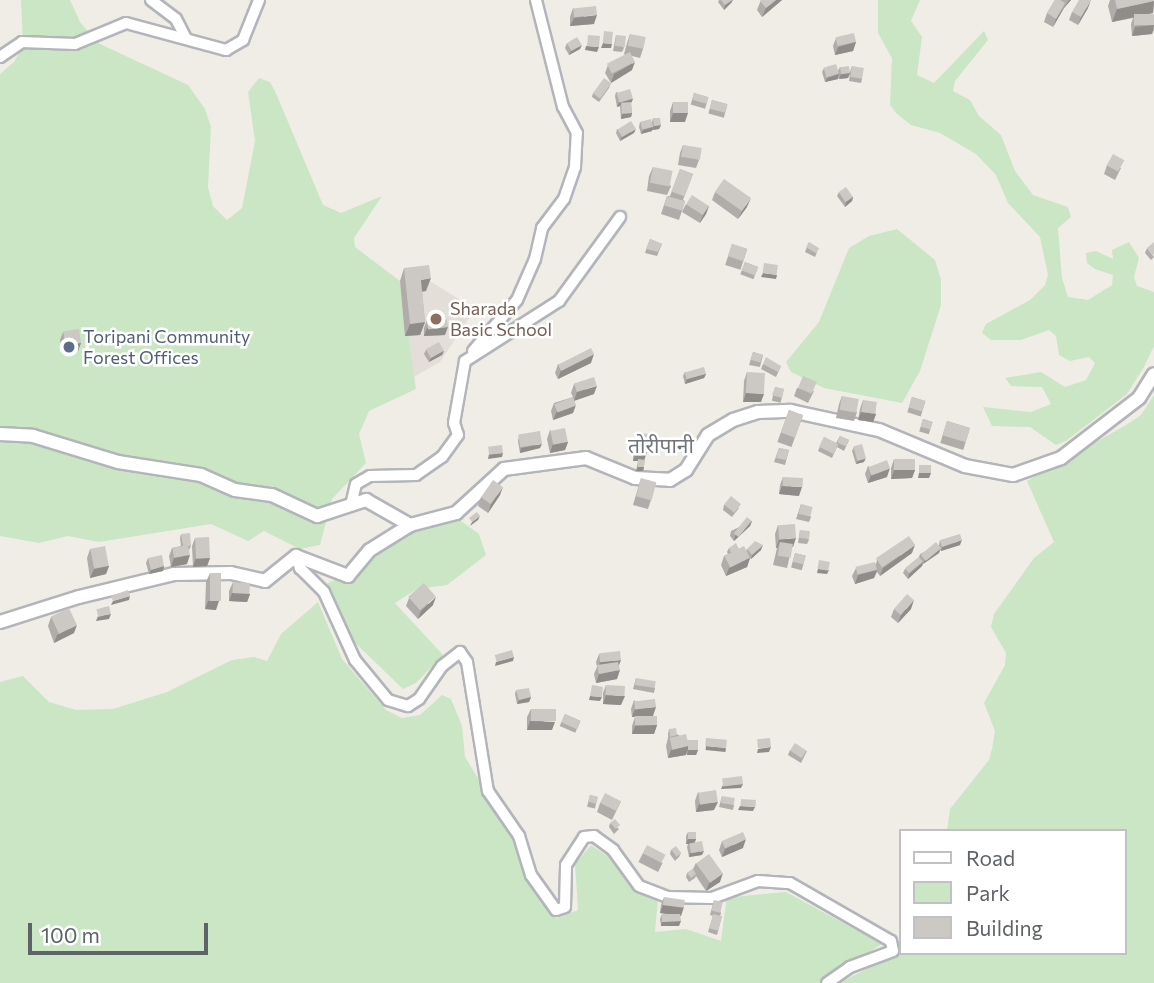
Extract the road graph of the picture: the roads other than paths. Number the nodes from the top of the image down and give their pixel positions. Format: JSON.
{"nodes":[{"id":1,"x":151,"y":0,"type":"edge"},
{"id":2,"x":259,"y":0,"type":"edge"},
{"id":3,"x":536,"y":0,"type":"edge"},
{"id":4,"x":186,"y":39,"type":"junction"},
{"id":5,"x":0,"y":57,"type":"edge"},
{"id":6,"x":620,"y":218,"type":"dead end"},
{"id":7,"x":466,"y":360,"type":"junction"},
{"id":8,"x":1154,"y":374,"type":"edge"},
{"id":9,"x":0,"y":433,"type":"edge"},
{"id":10,"x":352,"y":501,"type":"junction"},
{"id":11,"x":410,"y":525,"type":"junction"},
{"id":12,"x":296,"y":556,"type":"junction"},
{"id":13,"x":0,"y":622,"type":"edge"},
{"id":14,"x":827,"y":983,"type":"edge"}],
"edges":[{"from":1,"to":4,"type":"street"},
{"from":2,"to":4,"type":"street"},
{"from":3,"to":7,"type":"street"},
{"from":4,"to":5,"type":"street"},
{"from":6,"to":7,"type":"street"},
{"from":7,"to":10,"type":"street"},
{"from":8,"to":11,"type":"street"},
{"from":9,"to":10,"type":"street"},
{"from":10,"to":11,"type":"street"},
{"from":11,"to":12,"type":"street"},
{"from":12,"to":13,"type":"street"},
{"from":12,"to":14,"type":"street"}]}
